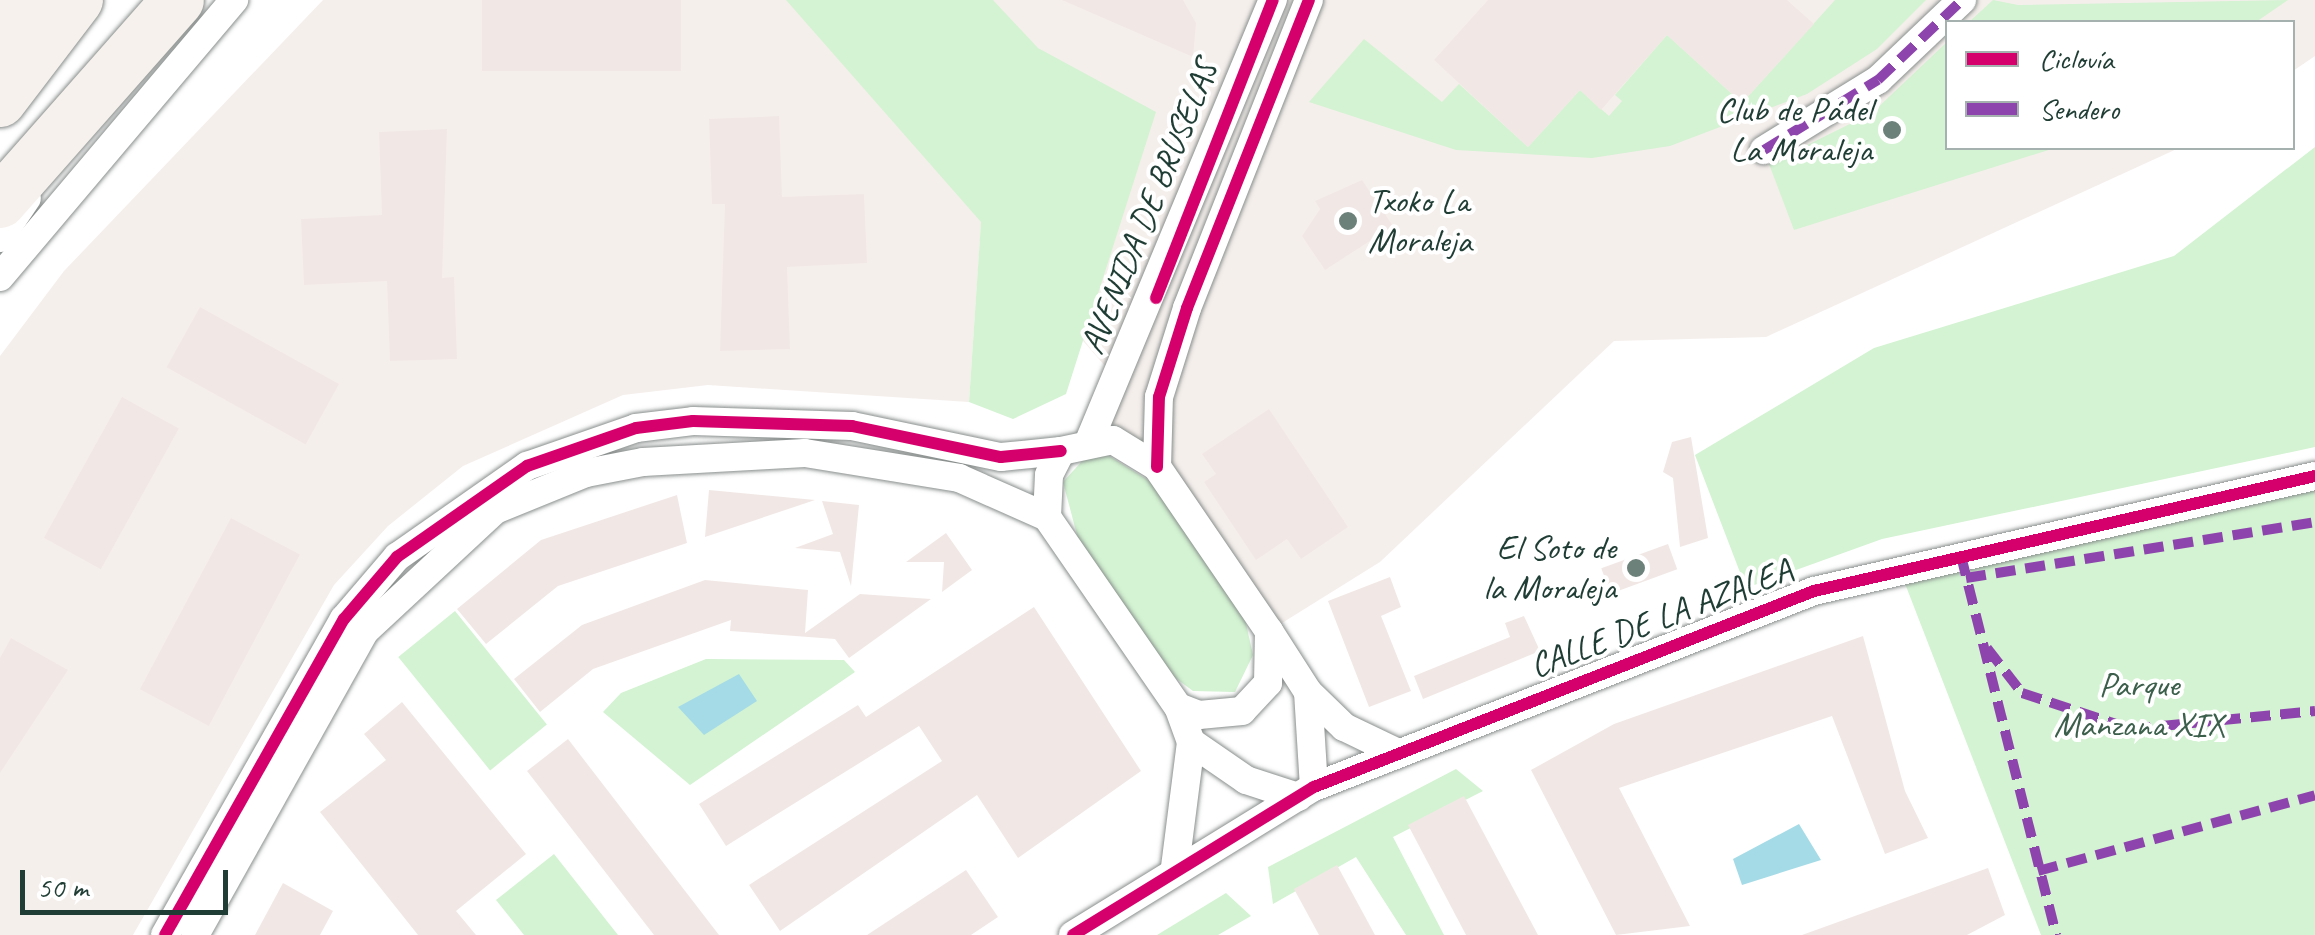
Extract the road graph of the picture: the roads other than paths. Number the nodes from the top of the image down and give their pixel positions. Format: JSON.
{"nodes":[{"id":1,"x":29,"y":0,"type":"edge"},
{"id":2,"x":77,"y":0,"type":"edge"},
{"id":3,"x":178,"y":0,"type":"edge"},
{"id":4,"x":234,"y":0,"type":"edge"},
{"id":5,"x":1273,"y":0,"type":"edge"},
{"id":6,"x":1309,"y":0,"type":"edge"},
{"id":7,"x":1962,"y":0,"type":"edge"},
{"id":8,"x":0,"y":35,"type":"edge"},
{"id":9,"x":104,"y":86,"type":"junction"},
{"id":10,"x":0,"y":101,"type":"edge"},
{"id":11,"x":1764,"y":150,"type":"dead end"},
{"id":12,"x":0,"y":202,"type":"edge"},
{"id":13,"x":0,"y":238,"type":"edge"},
{"id":14,"x":0,"y":276,"type":"edge"},
{"id":15,"x":1090,"y":439,"type":"junction"},
{"id":16,"x":1061,"y":451,"type":"junction"},
{"id":17,"x":1157,"y":467,"type":"junction"},
{"id":18,"x":2315,"y":476,"type":"edge"},
{"id":19,"x":1047,"y":517,"type":"junction"},
{"id":20,"x":1269,"y":631,"type":"junction"},
{"id":21,"x":1308,"y":692,"type":"junction"},
{"id":22,"x":1178,"y":707,"type":"junction"},
{"id":23,"x":1190,"y":742,"type":"junction"},
{"id":24,"x":1396,"y":752,"type":"junction"},
{"id":25,"x":1306,"y":792,"type":"junction"},
{"id":26,"x":1175,"y":867,"type":"junction"},
{"id":27,"x":164,"y":935,"type":"edge"},
{"id":28,"x":195,"y":935,"type":"edge"},
{"id":29,"x":1073,"y":935,"type":"edge"}],
"edges":[{"from":1,"to":8,"type":"highway"},
{"from":2,"to":10,"type":"highway"},
{"from":3,"to":9,"type":"highway"},
{"from":4,"to":14,"type":"street"},
{"from":5,"to":15,"type":"street","name":"AVENIDA DE BRUSELAS"},
{"from":6,"to":17,"type":"street","name":"AVENIDA DE BRUSELAS"},
{"from":7,"to":11,"type":"street"},
{"from":9,"to":12,"type":"highway"},
{"from":9,"to":13,"type":"street"},
{"from":15,"to":16,"type":"street"},
{"from":15,"to":17,"type":"street"},
{"from":16,"to":19,"type":"street"},
{"from":16,"to":27,"type":"street"},
{"from":17,"to":20,"type":"street"},
{"from":18,"to":24,"type":"street","name":"CALLE DE LA AZALEA"},
{"from":19,"to":22,"type":"street"},
{"from":19,"to":28,"type":"street"},
{"from":20,"to":21,"type":"street"},
{"from":20,"to":22,"type":"street"},
{"from":21,"to":24,"type":"street"},
{"from":21,"to":25,"type":"street"},
{"from":22,"to":23,"type":"street"},
{"from":23,"to":25,"type":"street"},
{"from":23,"to":26,"type":"street"},
{"from":24,"to":25,"type":"street","name":"CALLE DE LA AZALEA"},
{"from":25,"to":26,"type":"street","name":"CALLE DE LA AZALEA"},
{"from":26,"to":29,"type":"street","name":"CALLE DE LA AZALEA"}]}
